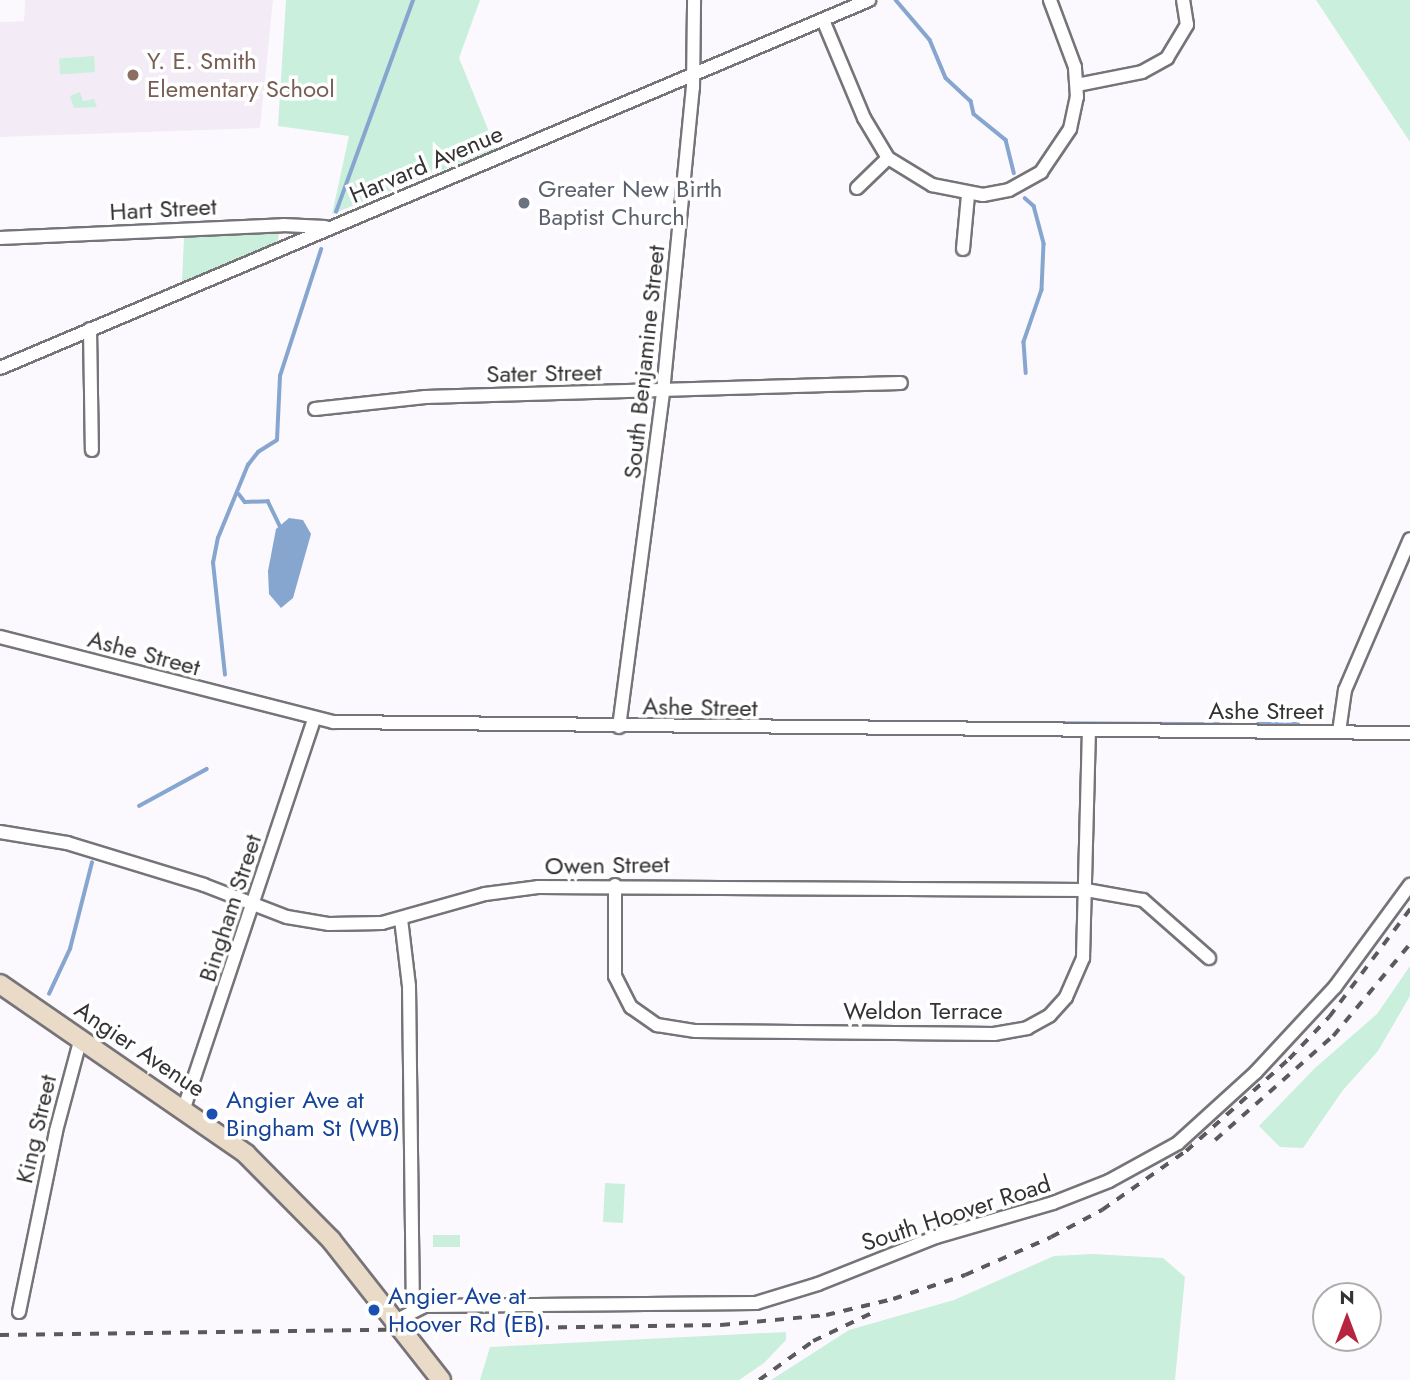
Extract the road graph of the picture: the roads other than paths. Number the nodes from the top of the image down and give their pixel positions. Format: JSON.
{"nodes":[{"id":1,"x":694,"y":0,"type":"edge"},
{"id":2,"x":869,"y":0,"type":"edge"},
{"id":3,"x":1050,"y":0,"type":"edge"},
{"id":4,"x":1182,"y":0,"type":"edge"},
{"id":5,"x":823,"y":20,"type":"junction"},
{"id":6,"x":693,"y":74,"type":"junction"},
{"id":7,"x":1077,"y":85,"type":"junction"},
{"id":8,"x":888,"y":158,"type":"junction"},
{"id":9,"x":857,"y":188,"type":"dead end"},
{"id":10,"x":968,"y":195,"type":"junction"},
{"id":11,"x":329,"y":228,"type":"junction"},
{"id":12,"x":0,"y":238,"type":"edge"},
{"id":13,"x":963,"y":249,"type":"dead end"},
{"id":14,"x":90,"y":329,"type":"junction"},
{"id":15,"x":0,"y":368,"type":"edge"},
{"id":16,"x":901,"y":383,"type":"dead end"},
{"id":17,"x":663,"y":392,"type":"junction"},
{"id":18,"x":315,"y":409,"type":"dead end"},
{"id":19,"x":92,"y":450,"type":"dead end"},
{"id":20,"x":1410,"y":539,"type":"edge"},
{"id":21,"x":0,"y":637,"type":"edge"},
{"id":22,"x":314,"y":720,"type":"junction"},
{"id":23,"x":619,"y":727,"type":"junction"},
{"id":24,"x":1089,"y":731,"type":"junction"},
{"id":25,"x":1339,"y":732,"type":"junction"},
{"id":26,"x":1410,"y":733,"type":"edge"},
{"id":27,"x":0,"y":832,"type":"edge"},
{"id":28,"x":615,"y":885,"type":"junction"},
{"id":29,"x":1410,"y":885,"type":"edge"},
{"id":30,"x":1087,"y":890,"type":"junction"},
{"id":31,"x":253,"y":904,"type":"junction"},
{"id":32,"x":401,"y":919,"type":"junction"},
{"id":33,"x":1209,"y":958,"type":"dead end"},
{"id":34,"x":0,"y":984,"type":"edge"},
{"id":35,"x":81,"y":1038,"type":"junction"},
{"id":36,"x":184,"y":1108,"type":"junction"},
{"id":37,"x":413,"y":1309,"type":"junction"},
{"id":38,"x":19,"y":1312,"type":"dead end"},
{"id":39,"x":395,"y":1321,"type":"junction"},
{"id":40,"x":441,"y":1380,"type":"edge"}],
"edges":[{"from":1,"to":6,"type":"street","name":"South Benjamine Street"},
{"from":2,"to":5,"type":"street","name":"Harvard Avenue"},
{"from":3,"to":7,"type":"street"},
{"from":4,"to":7,"type":"street"},
{"from":5,"to":6,"type":"street","name":"Harvard Avenue"},
{"from":5,"to":8,"type":"street"},
{"from":6,"to":11,"type":"street","name":"Harvard Avenue"},
{"from":6,"to":17,"type":"street","name":"South Benjamine Street"},
{"from":7,"to":10,"type":"street"},
{"from":8,"to":9,"type":"street"},
{"from":8,"to":10,"type":"street"},
{"from":10,"to":13,"type":"street"},
{"from":11,"to":12,"type":"street","name":"Hart Street"},
{"from":11,"to":14,"type":"street","name":"Harvard Avenue"},
{"from":14,"to":15,"type":"street","name":"Harvard Avenue"},
{"from":14,"to":19,"type":"street"},
{"from":16,"to":17,"type":"street","name":"Sater Street"},
{"from":17,"to":18,"type":"street","name":"Sater Street"},
{"from":17,"to":23,"type":"street","name":"South Benjamine Street"},
{"from":20,"to":25,"type":"street"},
{"from":21,"to":22,"type":"street","name":"Ashe Street"},
{"from":22,"to":23,"type":"street","name":"Ashe Street"},
{"from":22,"to":31,"type":"street","name":"Bingham Street"},
{"from":23,"to":24,"type":"street","name":"Ashe Street"},
{"from":24,"to":25,"type":"street","name":"Ashe Street"},
{"from":24,"to":30,"type":"street","name":"Weldon Terrace"},
{"from":25,"to":26,"type":"street","name":"Ashe Street"},
{"from":27,"to":31,"type":"street","name":"Owen Street"},
{"from":28,"to":30,"type":"street","name":"Owen Street"},
{"from":28,"to":30,"type":"street","name":"Weldon Terrace"},
{"from":28,"to":32,"type":"street","name":"Owen Street"},
{"from":29,"to":37,"type":"street","name":"South Hoover Road"},
{"from":30,"to":33,"type":"street","name":"Owen Street"},
{"from":31,"to":32,"type":"street","name":"Owen Street"},
{"from":31,"to":36,"type":"street","name":"Bingham Street"},
{"from":32,"to":37,"type":"street"},
{"from":34,"to":35,"type":"main road","name":"Angier Avenue"},
{"from":35,"to":36,"type":"main road","name":"Angier Avenue"},
{"from":35,"to":38,"type":"street","name":"King Street"},
{"from":36,"to":39,"type":"main road","name":"Angier Avenue"},
{"from":37,"to":39,"type":"street"},
{"from":39,"to":40,"type":"main road","name":"Angier Avenue"}]}
